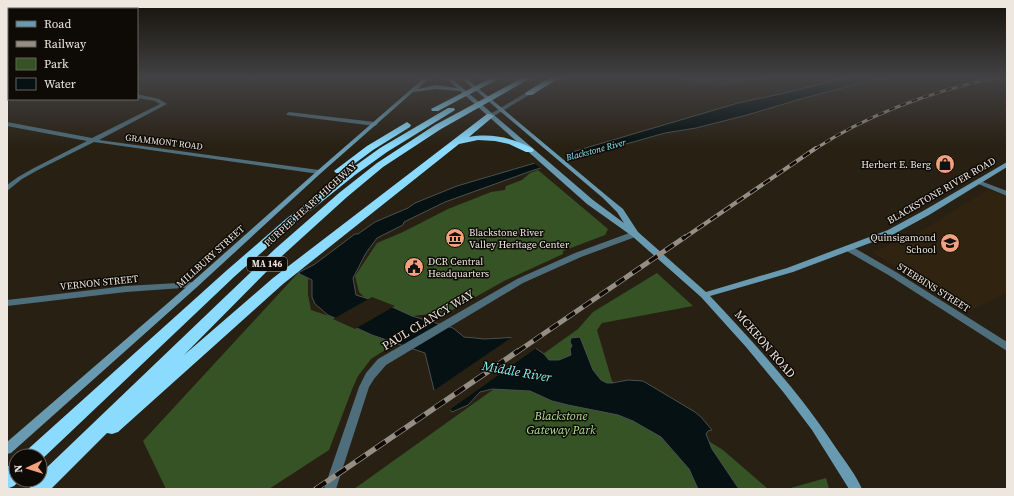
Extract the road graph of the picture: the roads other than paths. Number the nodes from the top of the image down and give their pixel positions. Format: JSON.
{"nodes":[{"id":1,"x":160,"y":101,"type":"edge"},
{"id":2,"x":401,"y":101,"type":"edge"},
{"id":3,"x":452,"y":101,"type":"edge"},
{"id":4,"x":469,"y":101,"type":"edge"},
{"id":5,"x":478,"y":101,"type":"edge"},
{"id":6,"x":485,"y":101,"type":"edge"},
{"id":7,"x":485,"y":101,"type":"edge"},
{"id":8,"x":513,"y":101,"type":"edge"},
{"id":9,"x":493,"y":111,"type":"junction"},
{"id":10,"x":289,"y":114,"type":"dead end"},
{"id":11,"x":7,"y":124,"type":"edge"},
{"id":12,"x":375,"y":124,"type":"junction"},
{"id":13,"x":90,"y":141,"type":"junction"},
{"id":14,"x":453,"y":144,"type":"junction"},
{"id":15,"x":529,"y":150,"type":"junction"},
{"id":16,"x":1007,"y":164,"type":"edge"},
{"id":17,"x":319,"y":172,"type":"junction"},
{"id":18,"x":978,"y":182,"type":"junction"},
{"id":19,"x":7,"y":189,"type":"edge"},
{"id":20,"x":1007,"y":194,"type":"edge"},
{"id":21,"x":635,"y":234,"type":"junction"},
{"id":22,"x":848,"y":248,"type":"junction"},
{"id":23,"x":194,"y":286,"type":"junction"},
{"id":24,"x":704,"y":295,"type":"junction"},
{"id":25,"x":7,"y":303,"type":"edge"},
{"id":26,"x":198,"y":304,"type":"junction"},
{"id":27,"x":1007,"y":347,"type":"edge"},
{"id":28,"x":42,"y":448,"type":"edge"},
{"id":29,"x":7,"y":449,"type":"edge"},
{"id":30,"x":38,"y":489,"type":"edge"},
{"id":31,"x":43,"y":489,"type":"edge"},
{"id":32,"x":330,"y":489,"type":"edge"},
{"id":33,"x":856,"y":489,"type":"edge"}],
"edges":[{"from":1,"to":13,"type":"street"},
{"from":2,"to":12,"type":"main road","name":"MILLBURY STREET"},
{"from":3,"to":26,"type":"highway"},
{"from":4,"to":26,"type":"highway","name":"PURPLE HEART HIGHWAY","number":"MA 146"},
{"from":5,"to":9,"type":"main road","name":"MCKEON ROAD"},
{"from":6,"to":9,"type":"main road","name":"MCKEON ROAD"},
{"from":7,"to":30,"type":"highway","name":"PURPLE HEART HIGHWAY","number":"MA 146"},
{"from":8,"to":9,"type":"street"},
{"from":9,"to":14,"type":"highway"},
{"from":9,"to":15,"type":"main road","name":"MCKEON ROAD"},
{"from":9,"to":21,"type":"main road","name":"MCKEON ROAD"},
{"from":10,"to":12,"type":"street"},
{"from":11,"to":13,"type":"street","name":"GRAMMONT ROAD"},
{"from":12,"to":17,"type":"main road","name":"MILLBURY STREET"},
{"from":13,"to":17,"type":"street","name":"GRAMMONT ROAD"},
{"from":13,"to":19,"type":"street"},
{"from":14,"to":15,"type":"highway"},
{"from":14,"to":31,"type":"highway"},
{"from":15,"to":21,"type":"main road","name":"MCKEON ROAD"},
{"from":16,"to":18,"type":"main road","name":"BLACKSTONE RIVER ROAD"},
{"from":17,"to":23,"type":"main road","name":"MILLBURY STREET"},
{"from":18,"to":20,"type":"street"},
{"from":18,"to":22,"type":"main road","name":"BLACKSTONE RIVER ROAD"},
{"from":21,"to":24,"type":"main road","name":"MCKEON ROAD"},
{"from":21,"to":32,"type":"street","name":"PAUL CLANCY WAY"},
{"from":22,"to":24,"type":"main road","name":"BLACKSTONE RIVER ROAD"},
{"from":22,"to":27,"type":"street","name":"STEBBINS STREET"},
{"from":23,"to":25,"type":"street","name":"VERNON STREET"},
{"from":23,"to":29,"type":"main road","name":"MILLBURY STREET"},
{"from":24,"to":33,"type":"main road","name":"MCKEON ROAD"},
{"from":26,"to":28,"type":"highway","name":"PURPLE HEART HIGHWAY","number":"MA 146"}]}
